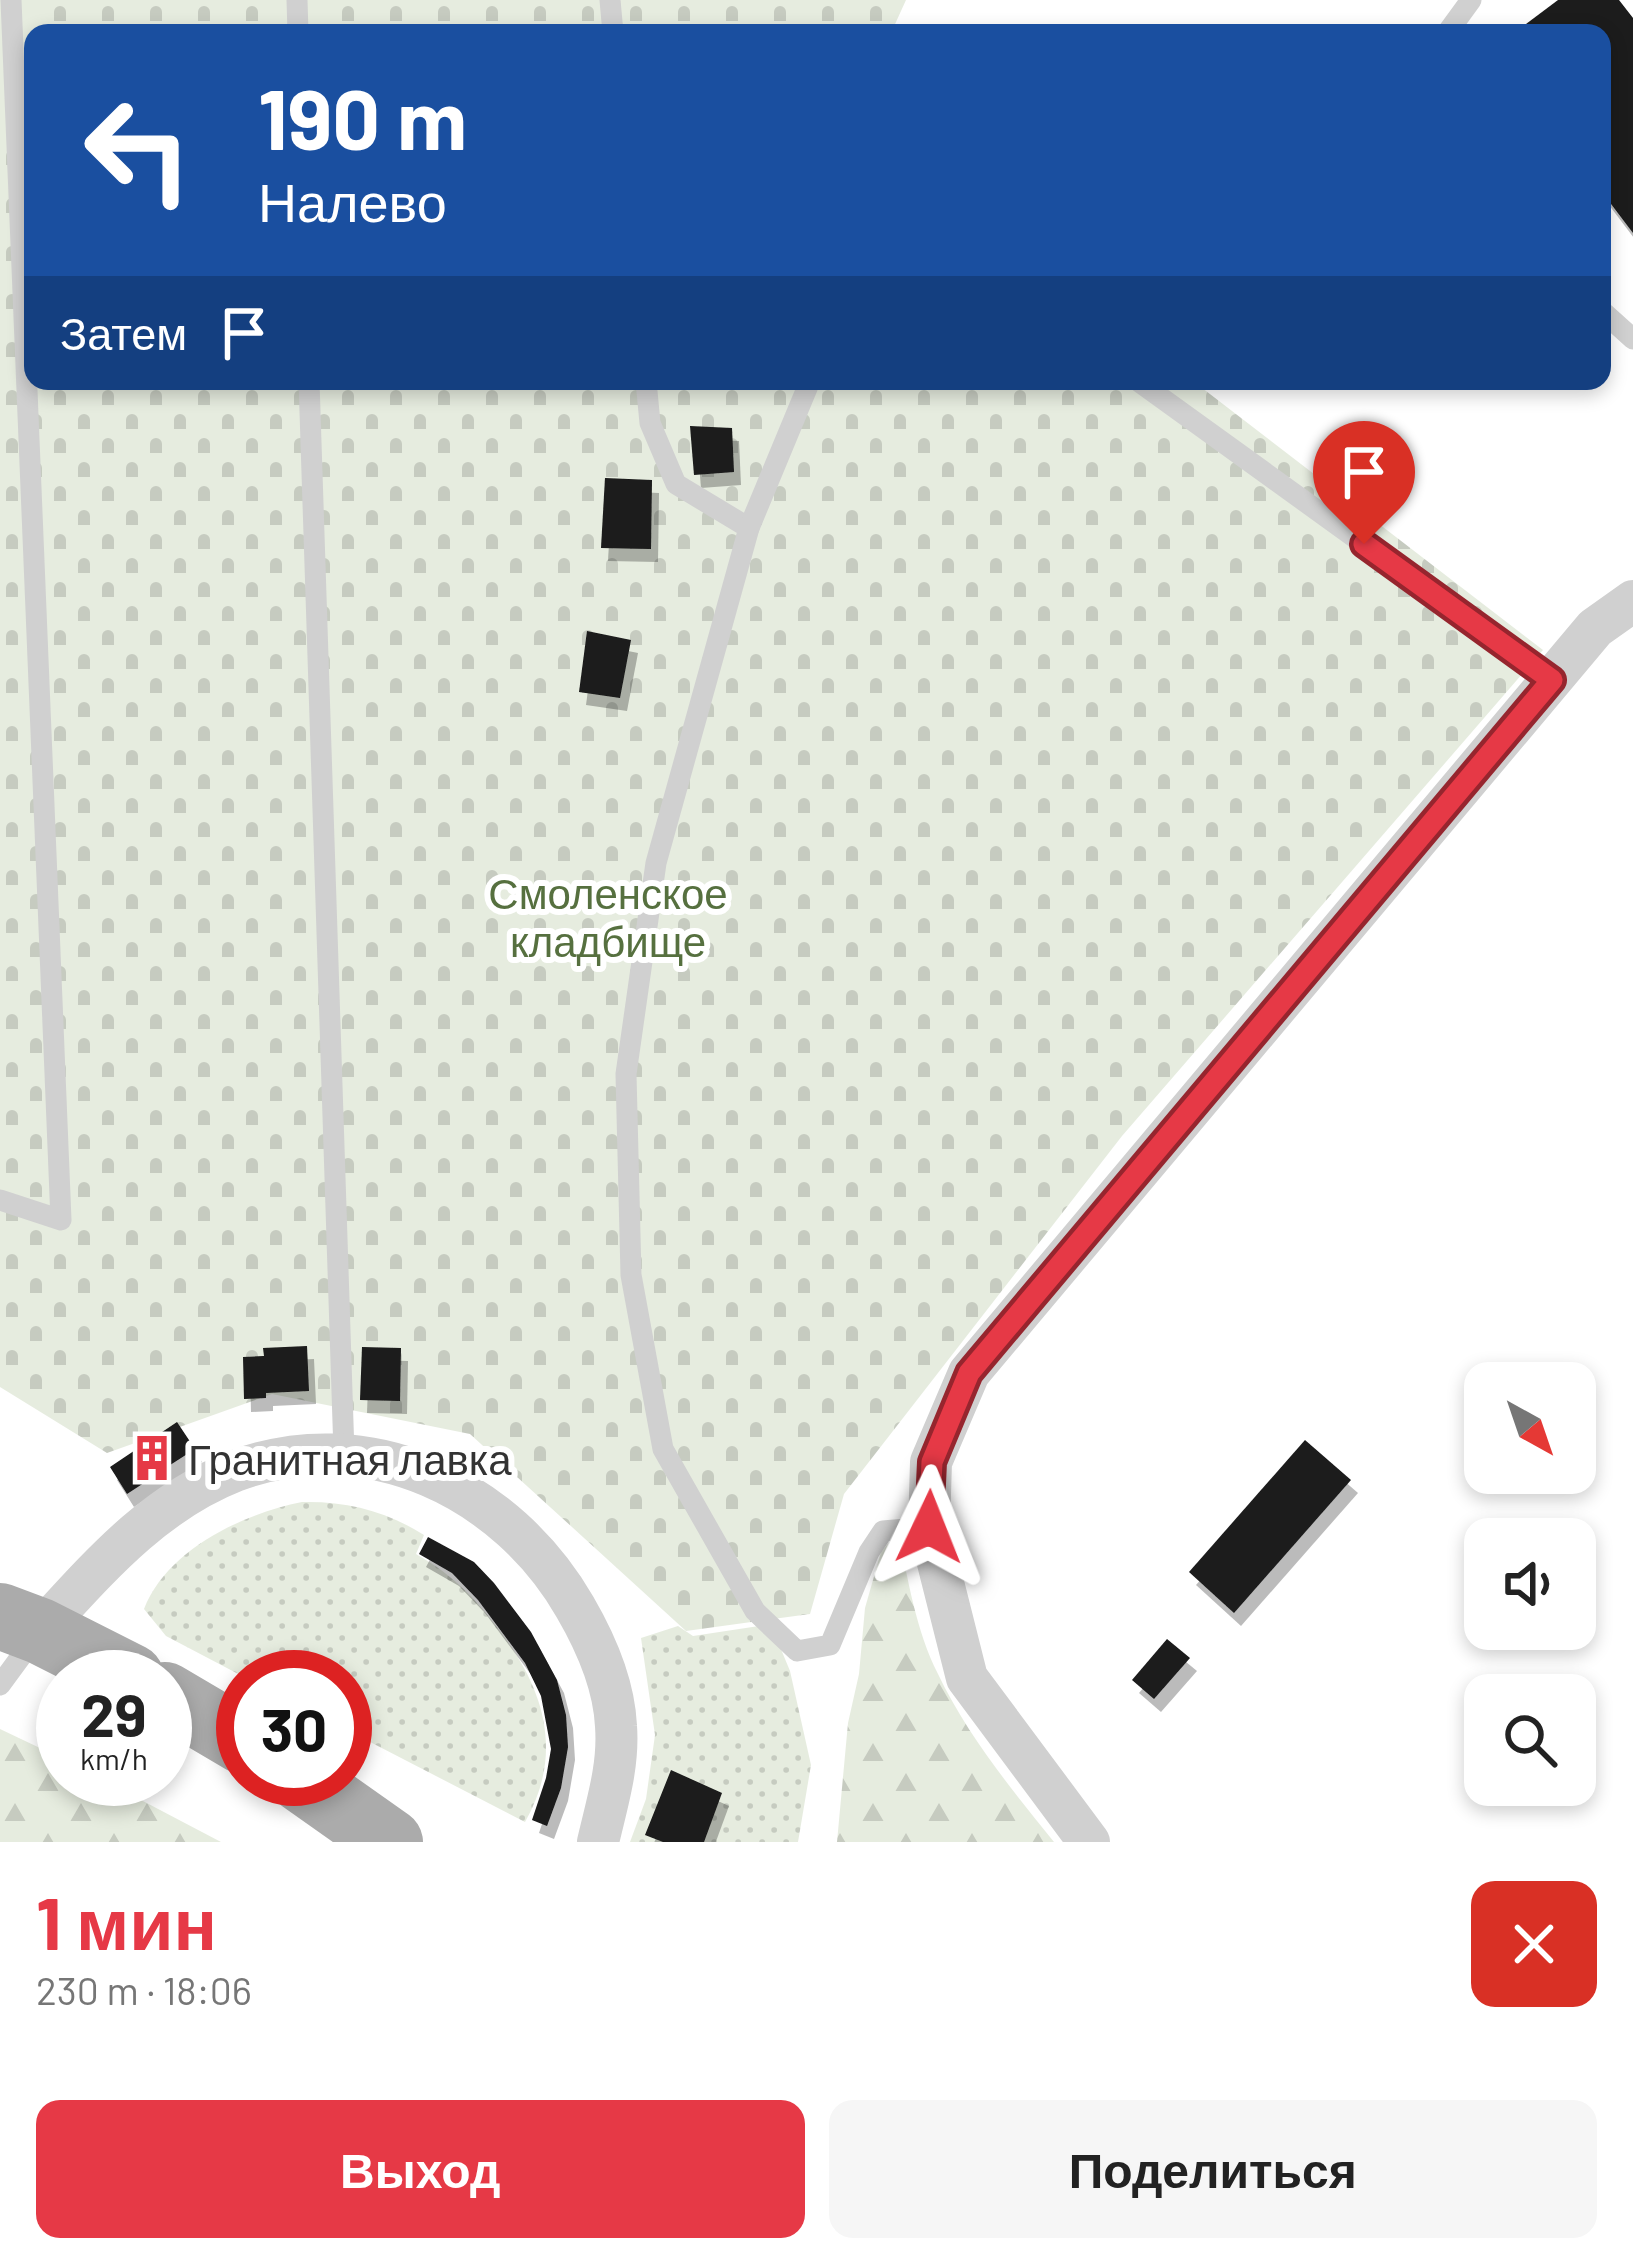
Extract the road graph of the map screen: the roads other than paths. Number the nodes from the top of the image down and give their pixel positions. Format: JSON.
{"nodes":[{"id":1,"x":11,"y":0,"type":"edge"},
{"id":2,"x":5,"y":31,"type":"edge"},
{"id":3,"x":310,"y":390,"type":"edge"},
{"id":4,"x":647,"y":390,"type":"edge"},
{"id":5,"x":806,"y":390,"type":"edge"},
{"id":6,"x":1150,"y":390,"type":"edge"},
{"id":7,"x":749,"y":528,"type":"junction"},
{"id":8,"x":1633,"y":601,"type":"edge"},
{"id":9,"x":1552,"y":680,"type":"junction"},
{"id":10,"x":0,"y":1200,"type":"edge"},
{"id":11,"x":344,"y":1453,"type":"junction"},
{"id":12,"x":929,"y":1527,"type":"junction"},
{"id":13,"x":20,"y":1623,"type":"edge"},
{"id":14,"x":76,"y":1650,"type":"edge"},
{"id":15,"x":0,"y":1685,"type":"edge"},
{"id":16,"x":339,"y":1806,"type":"edge"},
{"id":17,"x":390,"y":1842,"type":"edge"},
{"id":18,"x":598,"y":1842,"type":"edge"},
{"id":19,"x":1089,"y":1842,"type":"edge"}],
"edges":[{"from":1,"to":2,"type":"lane"},
{"from":2,"to":10,"type":"lane"},
{"from":3,"to":11,"type":"lane"},
{"from":4,"to":7,"type":"lane"},
{"from":5,"to":7,"type":"lane"},
{"from":6,"to":9,"type":"lane"},
{"from":7,"to":12,"type":"lane"},
{"from":8,"to":9,"type":"street"},
{"from":9,"to":12,"type":"street"},
{"from":11,"to":13,"type":"street"},
{"from":11,"to":18,"type":"street"},
{"from":12,"to":19,"type":"street"},
{"from":13,"to":14,"type":"main road"},
{"from":13,"to":15,"type":"lane"},
{"from":16,"to":17,"type":"main road"}]}
